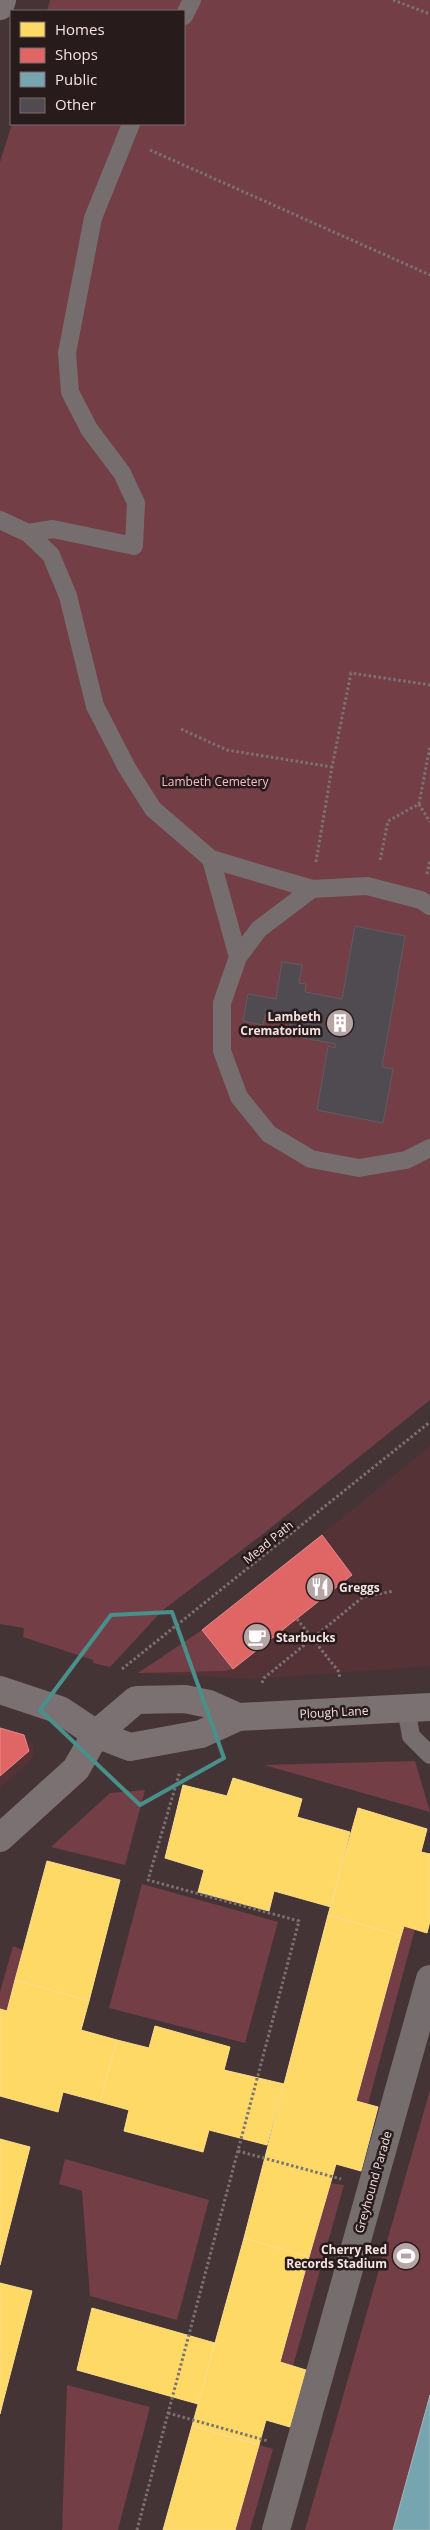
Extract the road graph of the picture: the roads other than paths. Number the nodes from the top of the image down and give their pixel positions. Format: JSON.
{"nodes":[{"id":1,"x":2,"y":0,"type":"edge"},
{"id":2,"x":192,"y":0,"type":"edge"},
{"id":3,"x":0,"y":6,"type":"edge"},
{"id":4,"x":185,"y":14,"type":"edge"},
{"id":5,"x":128,"y":131,"type":"edge"},
{"id":6,"x":0,"y":520,"type":"edge"},
{"id":7,"x":28,"y":533,"type":"junction"},
{"id":8,"x":211,"y":859,"type":"junction"},
{"id":9,"x":312,"y":889,"type":"junction"},
{"id":10,"x":430,"y":906,"type":"edge"},
{"id":11,"x":238,"y":957,"type":"junction"},
{"id":12,"x":430,"y":1148,"type":"edge"},
{"id":13,"x":0,"y":1690,"type":"edge"},
{"id":14,"x":418,"y":1708,"type":"edge"},
{"id":15,"x":238,"y":1717,"type":"junction"},
{"id":16,"x":96,"y":1734,"type":"junction"},
{"id":17,"x":430,"y":1755,"type":"edge"},
{"id":18,"x":0,"y":1838,"type":"edge"},
{"id":19,"x":430,"y":1979,"type":"edge"},
{"id":20,"x":276,"y":2530,"type":"edge"}],
"edges":[{"from":1,"to":3,"type":"main road"},
{"from":2,"to":4,"type":"lane"},
{"from":5,"to":7,"type":"lane"},
{"from":6,"to":7,"type":"lane"},
{"from":7,"to":8,"type":"lane"},
{"from":8,"to":9,"type":"lane"},
{"from":8,"to":11,"type":"lane"},
{"from":9,"to":10,"type":"lane"},
{"from":9,"to":11,"type":"lane"},
{"from":11,"to":12,"type":"lane"},
{"from":13,"to":16,"type":"main road"},
{"from":14,"to":15,"type":"main road","name":"Plough Lane"},
{"from":14,"to":17,"type":"lane"},
{"from":15,"to":16,"type":"main road","name":"Plough Lane"},
{"from":15,"to":16,"type":"main road","name":"Plough Lane"},
{"from":16,"to":18,"type":"main road"},
{"from":19,"to":20,"type":"street","name":"Greyhound Parade"}]}
